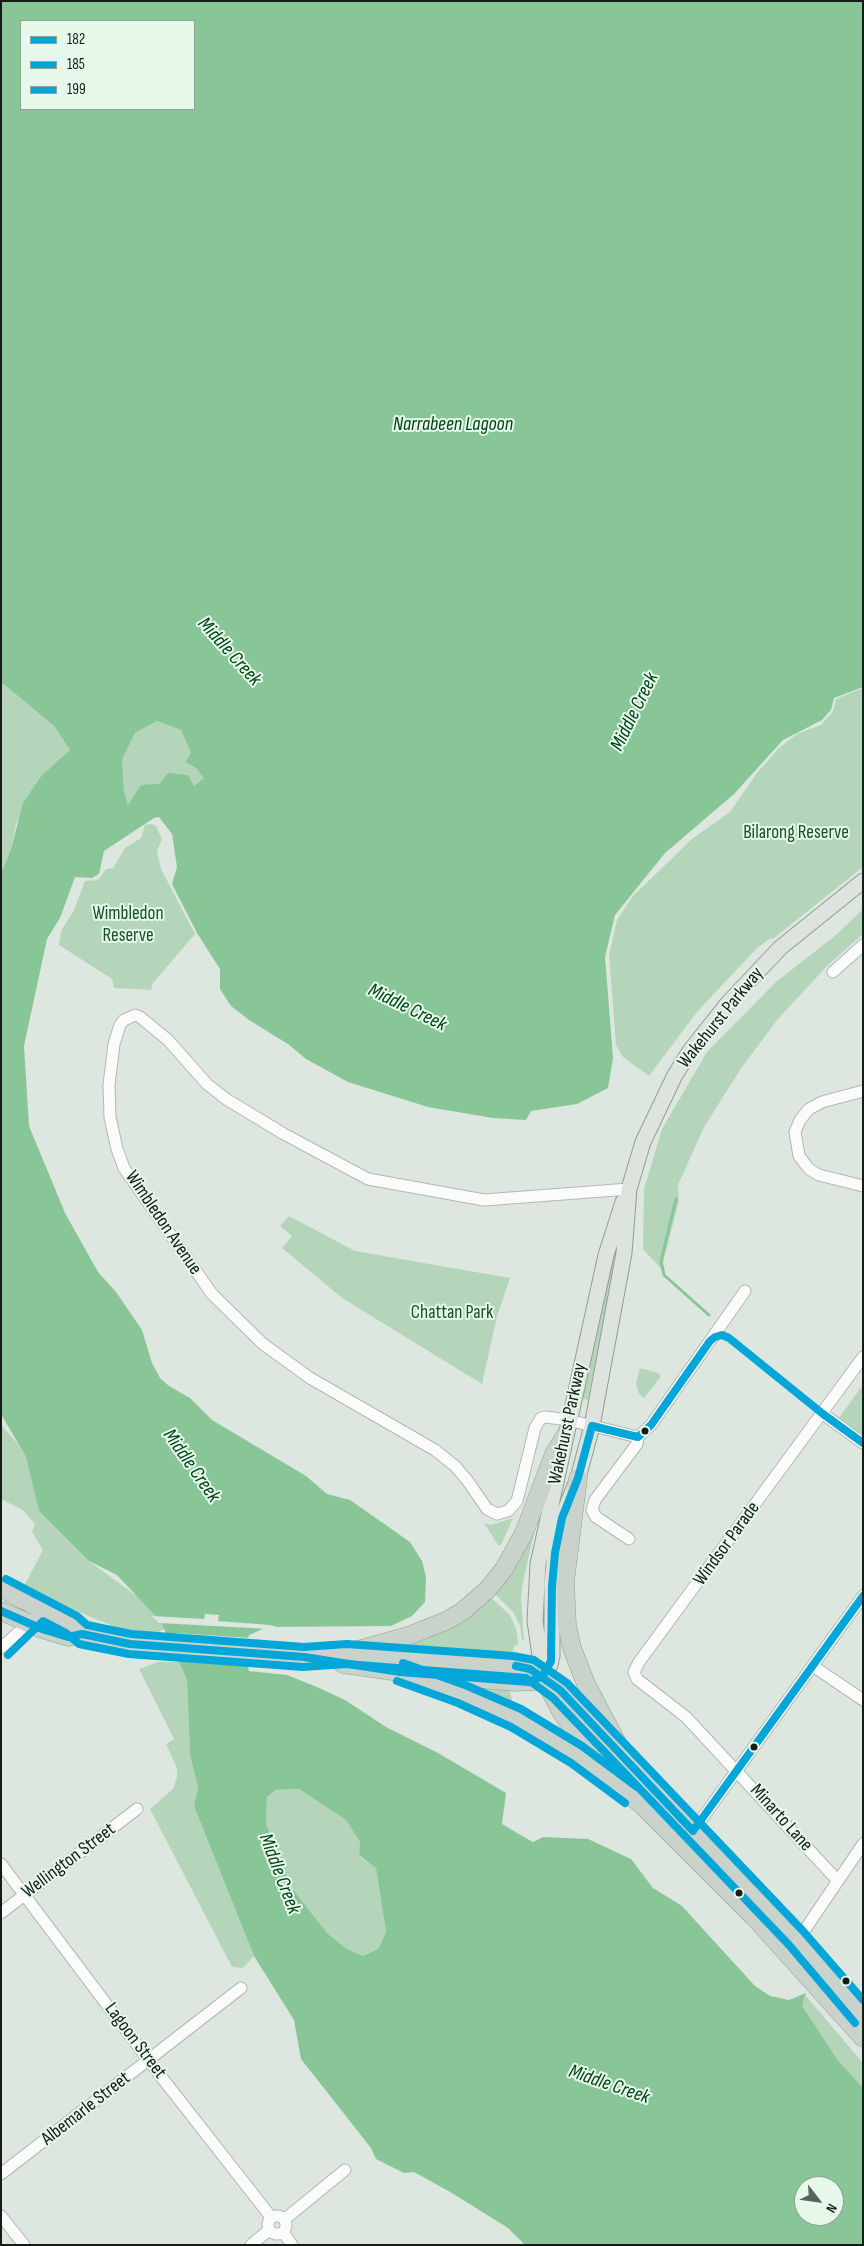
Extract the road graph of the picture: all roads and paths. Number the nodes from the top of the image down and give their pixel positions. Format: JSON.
{"nodes":[{"id":1,"x":863,"y":881,"type":"edge"},
{"id":2,"x":863,"y":944,"type":"edge"},
{"id":3,"x":834,"y":972,"type":"dead end"},
{"id":4,"x":863,"y":1091,"type":"edge"},
{"id":5,"x":863,"y":1186,"type":"edge"},
{"id":6,"x":629,"y":1189,"type":"junction"},
{"id":7,"x":624,"y":1252,"type":"junction"},
{"id":8,"x":606,"y":1255,"type":"junction"},
{"id":9,"x":745,"y":1291,"type":"dead end"},
{"id":10,"x":863,"y":1357,"type":"edge"},
{"id":11,"x":823,"y":1414,"type":"junction"},
{"id":12,"x":592,"y":1426,"type":"junction"},
{"id":13,"x":567,"y":1428,"type":"junction"},
{"id":14,"x":638,"y":1437,"type":"junction"},
{"id":15,"x":863,"y":1443,"type":"edge"},
{"id":16,"x":578,"y":1478,"type":"junction"},
{"id":17,"x":629,"y":1540,"type":"dead end"},
{"id":18,"x":1,"y":1588,"type":"edge"},
{"id":19,"x":863,"y":1596,"type":"edge"},
{"id":20,"x":41,"y":1609,"type":"junction"},
{"id":21,"x":1,"y":1611,"type":"edge"},
{"id":22,"x":28,"y":1623,"type":"junction"},
{"id":23,"x":82,"y":1634,"type":"junction"},
{"id":24,"x":1,"y":1648,"type":"edge"},
{"id":25,"x":346,"y":1654,"type":"junction"},
{"id":26,"x":304,"y":1657,"type":"junction"},
{"id":27,"x":813,"y":1666,"type":"junction"},
{"id":28,"x":400,"y":1672,"type":"junction"},
{"id":29,"x":635,"y":1675,"type":"joint"},
{"id":30,"x":542,"y":1676,"type":"junction"},
{"id":31,"x":863,"y":1700,"type":"edge"},
{"id":32,"x":626,"y":1760,"type":"junction"},
{"id":33,"x":737,"y":1770,"type":"junction"},
{"id":34,"x":643,"y":1806,"type":"junction"},
{"id":35,"x":137,"y":1810,"type":"dead end"},
{"id":36,"x":693,"y":1831,"type":"junction"},
{"id":37,"x":863,"y":1844,"type":"edge"},
{"id":38,"x":1,"y":1864,"type":"edge"},
{"id":39,"x":838,"y":1881,"type":"junction"},
{"id":40,"x":25,"y":1895,"type":"junction"},
{"id":41,"x":1,"y":1913,"type":"edge"},
{"id":42,"x":790,"y":1944,"type":"junction"},
{"id":43,"x":240,"y":1988,"type":"dead end"},
{"id":44,"x":863,"y":2016,"type":"edge"},
{"id":45,"x":863,"y":2038,"type":"edge"},
{"id":46,"x":149,"y":2060,"type":"junction"},
{"id":47,"x":345,"y":2170,"type":"dead end"},
{"id":48,"x":1,"y":2174,"type":"edge"},
{"id":49,"x":1,"y":2216,"type":"edge"},
{"id":50,"x":272,"y":2217,"type":"junction"},
{"id":51,"x":285,"y":2219,"type":"junction"},
{"id":52,"x":270,"y":2230,"type":"junction"},
{"id":53,"x":283,"y":2232,"type":"junction"},
{"id":54,"x":24,"y":2245,"type":"edge"},
{"id":55,"x":251,"y":2245,"type":"edge"},
{"id":56,"x":292,"y":2245,"type":"edge"}],
"edges":[{"from":1,"to":6,"type":"main road","name":"Wakehurst Parkway"},
{"from":2,"to":3,"type":"street"},
{"from":4,"to":5,"type":"street"},
{"from":6,"to":7,"type":"main road","name":"Wakehurst Parkway"},
{"from":6,"to":8,"type":"main road","name":"Wakehurst Parkway"},
{"from":6,"to":13,"type":"street","name":"Wimbledon Avenue"},
{"from":7,"to":8,"type":"main road"},
{"from":7,"to":12,"type":"main road","name":"Wakehurst Parkway"},
{"from":8,"to":13,"type":"main road","name":"Wakehurst Parkway"},
{"from":9,"to":14,"type":"street"},
{"from":10,"to":11,"type":"street","name":"Windsor Parade"},
{"from":11,"to":15,"type":"street"},
{"from":11,"to":29,"type":"street","name":"Windsor Parade"},
{"from":12,"to":13,"type":"street","name":"Wimbledon Avenue"},
{"from":12,"to":14,"type":"street","name":"Wimbledon Avenue"},
{"from":12,"to":16,"type":"main road","name":"Wakehurst Parkway"},
{"from":13,"to":25,"type":"highway"},
{"from":13,"to":30,"type":"main road","name":"Wakehurst Parkway"},
{"from":14,"to":17,"type":"street"},
{"from":16,"to":30,"type":"main road","name":"Wakehurst Parkway"},
{"from":16,"to":32,"type":"highway"},
{"from":18,"to":20,"type":"highway"},
{"from":19,"to":27,"type":"street"},
{"from":20,"to":22,"type":"street"},
{"from":20,"to":23,"type":"highway"},
{"from":21,"to":22,"type":"highway"},
{"from":22,"to":23,"type":"highway"},
{"from":22,"to":24,"type":"street"},
{"from":23,"to":26,"type":"highway"},
{"from":25,"to":26,"type":"highway"},
{"from":25,"to":30,"type":"highway"},
{"from":26,"to":28,"type":"highway"},
{"from":27,"to":31,"type":"street"},
{"from":27,"to":33,"type":"street"},
{"from":28,"to":30,"type":"highway"},
{"from":28,"to":34,"type":"highway"},
{"from":29,"to":33,"type":"street","name":"Minarto Lane"},
{"from":30,"to":32,"type":"highway"},
{"from":30,"to":34,"type":"highway"},
{"from":32,"to":36,"type":"highway"},
{"from":33,"to":36,"type":"street"},
{"from":33,"to":39,"type":"street","name":"Minarto Lane"},
{"from":34,"to":42,"type":"highway"},
{"from":35,"to":40,"type":"street","name":"Wellington Street"},
{"from":36,"to":42,"type":"highway"},
{"from":37,"to":39,"type":"street"},
{"from":38,"to":40,"type":"street","name":"Lagoon Street"},
{"from":39,"to":42,"type":"street"},
{"from":40,"to":41,"type":"street","name":"Wellington Street"},
{"from":40,"to":46,"type":"street","name":"Lagoon Street"},
{"from":42,"to":44,"type":"highway"},
{"from":42,"to":45,"type":"highway"},
{"from":43,"to":46,"type":"street","name":"Albemarle Street"},
{"from":46,"to":48,"type":"street","name":"Albemarle Street"},
{"from":46,"to":50,"type":"street","name":"Lagoon Street"},
{"from":47,"to":51,"type":"street"},
{"from":49,"to":54,"type":"street"},
{"from":50,"to":51,"type":"street"},
{"from":50,"to":52,"type":"street"},
{"from":51,"to":53,"type":"street"},
{"from":52,"to":53,"type":"street"},
{"from":52,"to":55,"type":"street"},
{"from":53,"to":56,"type":"street"}]}
